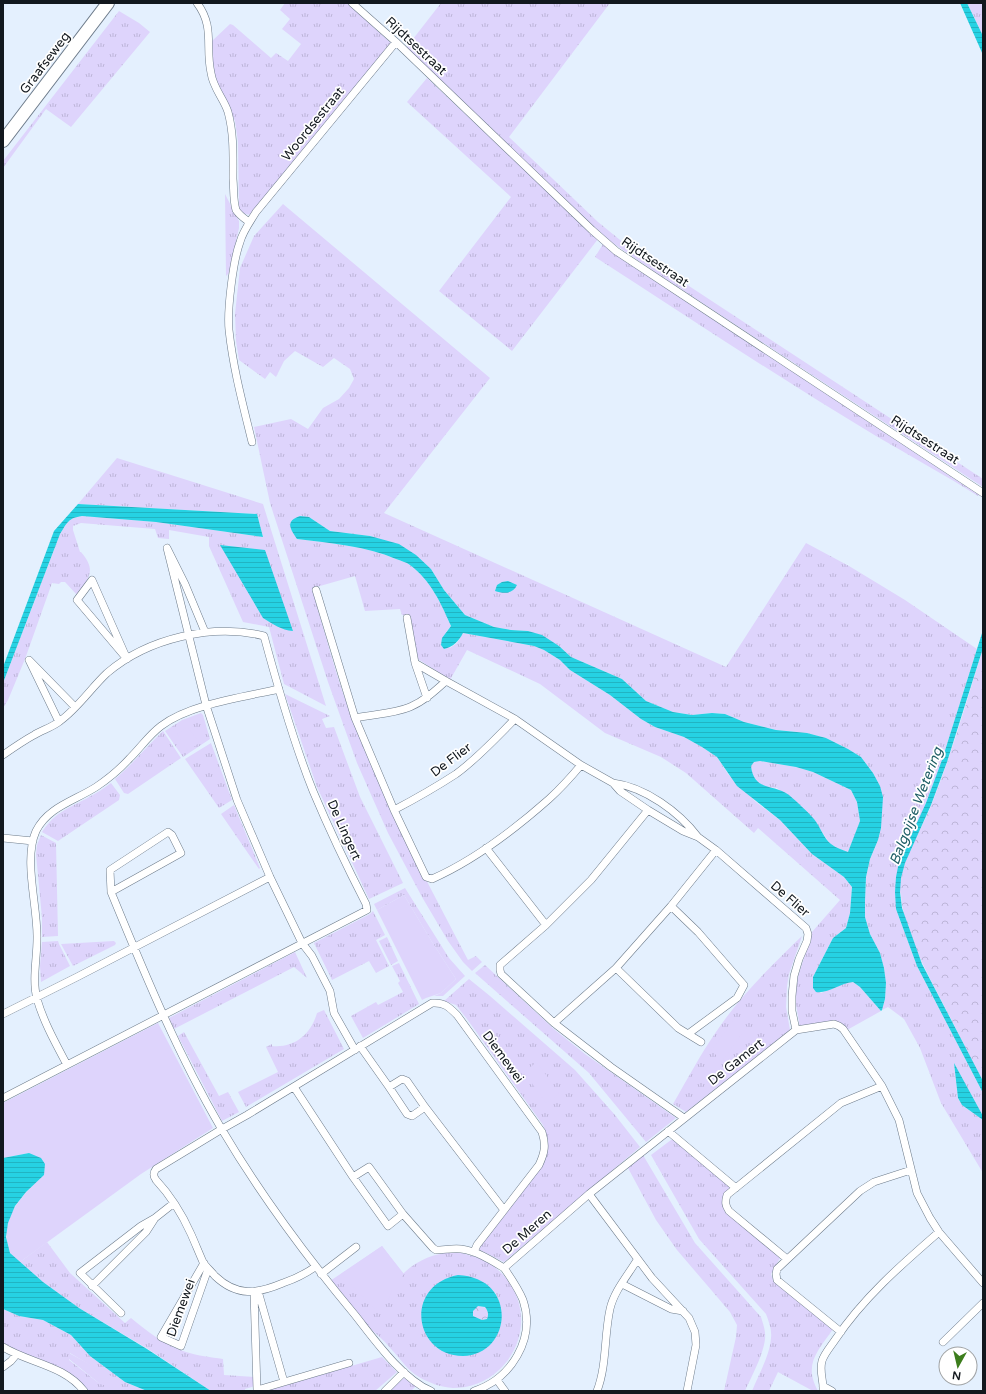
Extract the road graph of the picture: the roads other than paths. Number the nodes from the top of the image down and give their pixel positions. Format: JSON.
{"nodes":[{"id":1,"x":108,"y":3,"type":"edge"},
{"id":2,"x":197,"y":3,"type":"edge"},
{"id":3,"x":352,"y":3,"type":"edge"},
{"id":4,"x":396,"y":42,"type":"junction"},
{"id":5,"x":3,"y":141,"type":"edge"},
{"id":6,"x":250,"y":222,"type":"junction"},
{"id":7,"x":252,"y":442,"type":"dead end"},
{"id":8,"x":983,"y":492,"type":"edge"},
{"id":9,"x":316,"y":590,"type":"dead end"},
{"id":10,"x":407,"y":618,"type":"dead end"},
{"id":11,"x":205,"y":632,"type":"junction"},
{"id":12,"x":188,"y":634,"type":"junction"},
{"id":13,"x":127,"y":659,"type":"junction"},
{"id":14,"x":415,"y":663,"type":"junction"},
{"id":15,"x":446,"y":682,"type":"junction"},
{"id":16,"x":279,"y":689,"type":"junction"},
{"id":17,"x":427,"y":698,"type":"junction"},
{"id":18,"x":206,"y":705,"type":"junction"},
{"id":19,"x":75,"y":707,"type":"junction"},
{"id":20,"x":355,"y":718,"type":"junction"},
{"id":21,"x":515,"y":718,"type":"junction"},
{"id":22,"x":59,"y":722,"type":"junction"},
{"id":23,"x":3,"y":755,"type":"edge"},
{"id":24,"x":581,"y":766,"type":"junction"},
{"id":25,"x":614,"y":783,"type":"junction"},
{"id":26,"x":394,"y":810,"type":"junction"},
{"id":27,"x":648,"y":810,"type":"junction"},
{"id":28,"x":698,"y":837,"type":"junction"},
{"id":29,"x":3,"y":838,"type":"edge"},
{"id":30,"x":33,"y":841,"type":"junction"},
{"id":31,"x":486,"y":848,"type":"junction"},
{"id":32,"x":716,"y":850,"type":"junction"},
{"id":33,"x":270,"y":877,"type":"junction"},
{"id":34,"x":112,"y":892,"type":"junction"},
{"id":35,"x":671,"y":906,"type":"junction"},
{"id":36,"x":546,"y":925,"type":"junction"},
{"id":37,"x":302,"y":944,"type":"junction"},
{"id":38,"x":134,"y":947,"type":"junction"},
{"id":39,"x":616,"y":968,"type":"junction"},
{"id":40,"x":37,"y":998,"type":"junction"},
{"id":41,"x":3,"y":1014,"type":"edge"},
{"id":42,"x":163,"y":1016,"type":"junction"},
{"id":43,"x":554,"y":1023,"type":"junction"},
{"id":44,"x":796,"y":1030,"type":"junction"},
{"id":45,"x":688,"y":1034,"type":"junction"},
{"id":46,"x":700,"y":1042,"type":"dead end"},
{"id":47,"x":358,"y":1048,"type":"junction"},
{"id":48,"x":67,"y":1065,"type":"junction"},
{"id":49,"x":882,"y":1086,"type":"junction"},
{"id":50,"x":294,"y":1087,"type":"junction"},
{"id":51,"x":388,"y":1087,"type":"junction"},
{"id":52,"x":3,"y":1098,"type":"edge"},
{"id":53,"x":425,"y":1107,"type":"junction"},
{"id":54,"x":684,"y":1118,"type":"junction"},
{"id":55,"x":222,"y":1129,"type":"junction"},
{"id":56,"x":668,"y":1131,"type":"junction"},
{"id":57,"x":911,"y":1170,"type":"junction"},
{"id":58,"x":353,"y":1177,"type":"junction"},
{"id":59,"x":736,"y":1188,"type":"junction"},
{"id":60,"x":589,"y":1194,"type":"junction"},
{"id":61,"x":174,"y":1202,"type":"junction"},
{"id":62,"x":504,"y":1210,"type":"junction"},
{"id":63,"x":404,"y":1214,"type":"junction"},
{"id":64,"x":155,"y":1218,"type":"junction"},
{"id":65,"x":939,"y":1232,"type":"junction"},
{"id":66,"x":356,"y":1246,"type":"dead end"},
{"id":67,"x":474,"y":1252,"type":"junction"},
{"id":68,"x":787,"y":1259,"type":"junction"},
{"id":69,"x":637,"y":1260,"type":"junction"},
{"id":70,"x":206,"y":1266,"type":"junction"},
{"id":71,"x":315,"y":1267,"type":"junction"},
{"id":72,"x":504,"y":1268,"type":"junction"},
{"id":73,"x":321,"y":1274,"type":"junction"},
{"id":74,"x":983,"y":1283,"type":"edge"},
{"id":75,"x":622,"y":1284,"type":"junction"},
{"id":76,"x":92,"y":1286,"type":"junction"},
{"id":77,"x":256,"y":1292,"type":"junction"},
{"id":78,"x":983,"y":1304,"type":"edge"},
{"id":79,"x":683,"y":1311,"type":"junction"},
{"id":80,"x":121,"y":1313,"type":"dead end"},
{"id":81,"x":841,"y":1332,"type":"junction"},
{"id":82,"x":943,"y":1342,"type":"dead end"},
{"id":83,"x":3,"y":1347,"type":"edge"},
{"id":84,"x":16,"y":1355,"type":"junction"},
{"id":85,"x":349,"y":1363,"type":"dead end"},
{"id":86,"x":3,"y":1367,"type":"edge"},
{"id":87,"x":404,"y":1372,"type":"junction"},
{"id":88,"x":497,"y":1380,"type":"junction"},
{"id":89,"x":284,"y":1382,"type":"junction"},
{"id":90,"x":823,"y":1388,"type":"edge"},
{"id":91,"x":419,"y":1389,"type":"edge"},
{"id":92,"x":84,"y":1391,"type":"edge"},
{"id":93,"x":385,"y":1391,"type":"edge"},
{"id":94,"x":431,"y":1391,"type":"edge"},
{"id":95,"x":474,"y":1391,"type":"edge"},
{"id":96,"x":505,"y":1391,"type":"edge"},
{"id":97,"x":597,"y":1391,"type":"edge"},
{"id":98,"x":687,"y":1391,"type":"edge"},
{"id":99,"x":832,"y":1391,"type":"edge"}],
"edges":[{"from":1,"to":5,"type":"main road","name":"Graafseweg"},
{"from":2,"to":6,"type":"street"},
{"from":3,"to":4,"type":"street","name":"Rijdtsestraat"},
{"from":4,"to":6,"type":"street","name":"Woordsestraat"},
{"from":4,"to":8,"type":"street","name":"Rijdtsestraat"},
{"from":6,"to":7,"type":"street","name":"Woordsestraat"},
{"from":9,"to":20,"type":"street"},
{"from":10,"to":14,"type":"street"},
{"from":11,"to":12,"type":"street","name":"De Lingert"},
{"from":11,"to":12,"type":"street"},
{"from":11,"to":16,"type":"street","name":"De Lingert"},
{"from":12,"to":13,"type":"street","name":"De Lingert"},
{"from":12,"to":18,"type":"street"},
{"from":13,"to":13,"type":"street"},
{"from":13,"to":19,"type":"street","name":"De Lingert"},
{"from":14,"to":15,"type":"street","name":"De Flier"},
{"from":14,"to":17,"type":"street"},
{"from":15,"to":17,"type":"street"},
{"from":15,"to":21,"type":"street","name":"De Flier"},
{"from":16,"to":18,"type":"street"},
{"from":16,"to":37,"type":"street","name":"De Lingert"},
{"from":17,"to":20,"type":"street"},
{"from":18,"to":30,"type":"street"},
{"from":18,"to":33,"type":"street"},
{"from":19,"to":22,"type":"street","name":"De Lingert"},
{"from":19,"to":22,"type":"street"},
{"from":20,"to":26,"type":"street"},
{"from":21,"to":24,"type":"street","name":"De Flier"},
{"from":21,"to":26,"type":"street","name":"De Flier"},
{"from":22,"to":23,"type":"street","name":"De Lingert"},
{"from":24,"to":25,"type":"street","name":"De Flier"},
{"from":24,"to":31,"type":"street"},
{"from":25,"to":27,"type":"street","name":"De Flier"},
{"from":25,"to":28,"type":"street","name":"De Flier"},
{"from":26,"to":31,"type":"street"},
{"from":27,"to":28,"type":"street","name":"De Flier"},
{"from":27,"to":36,"type":"street"},
{"from":28,"to":32,"type":"street","name":"De Flier"},
{"from":29,"to":30,"type":"street"},
{"from":30,"to":40,"type":"street"},
{"from":31,"to":36,"type":"street"},
{"from":32,"to":35,"type":"street"},
{"from":32,"to":44,"type":"street","name":"De Flier"},
{"from":33,"to":37,"type":"street"},
{"from":33,"to":38,"type":"street"},
{"from":34,"to":34,"type":"street"},
{"from":34,"to":38,"type":"street"},
{"from":35,"to":39,"type":"street"},
{"from":35,"to":45,"type":"street"},
{"from":36,"to":43,"type":"street"},
{"from":37,"to":42,"type":"street","name":"De Lingert"},
{"from":37,"to":47,"type":"street"},
{"from":38,"to":40,"type":"street"},
{"from":38,"to":42,"type":"street"},
{"from":39,"to":43,"type":"street"},
{"from":39,"to":45,"type":"street"},
{"from":40,"to":41,"type":"street"},
{"from":40,"to":48,"type":"street"},
{"from":42,"to":48,"type":"street","name":"De Lingert"},
{"from":42,"to":55,"type":"street"},
{"from":43,"to":54,"type":"street"},
{"from":44,"to":49,"type":"street","name":"De Gamert"},
{"from":44,"to":54,"type":"street","name":"De Gamert"},
{"from":45,"to":46,"type":"street"},
{"from":47,"to":50,"type":"street","name":"Diemewei"},
{"from":47,"to":51,"type":"street"},
{"from":47,"to":62,"type":"street","name":"Diemewei"},
{"from":48,"to":52,"type":"street","name":"De Lingert"},
{"from":49,"to":57,"type":"street","name":"De Gamert"},
{"from":49,"to":59,"type":"street"},
{"from":50,"to":55,"type":"street","name":"Diemewei"},
{"from":50,"to":58,"type":"street"},
{"from":51,"to":53,"type":"street"},
{"from":51,"to":53,"type":"street"},
{"from":53,"to":62,"type":"street"},
{"from":54,"to":56,"type":"street","name":"De Gamert"},
{"from":55,"to":61,"type":"street","name":"Diemewei"},
{"from":55,"to":71,"type":"street"},
{"from":56,"to":59,"type":"street"},
{"from":56,"to":60,"type":"street","name":"De Meren"},
{"from":57,"to":65,"type":"street","name":"De Gamert"},
{"from":57,"to":68,"type":"street"},
{"from":58,"to":63,"type":"street"},
{"from":58,"to":63,"type":"street"},
{"from":59,"to":68,"type":"street"},
{"from":60,"to":69,"type":"street"},
{"from":60,"to":72,"type":"street","name":"De Meren"},
{"from":61,"to":64,"type":"street"},
{"from":61,"to":70,"type":"street","name":"Diemewei"},
{"from":62,"to":67,"type":"street","name":"Diemewei"},
{"from":63,"to":67,"type":"street"},
{"from":64,"to":76,"type":"street"},
{"from":64,"to":76,"type":"street"},
{"from":65,"to":74,"type":"street","name":"De Gamert"},
{"from":65,"to":81,"type":"street"},
{"from":66,"to":73,"type":"street"},
{"from":67,"to":72,"type":"street"},
{"from":68,"to":81,"type":"street"},
{"from":69,"to":75,"type":"street"},
{"from":69,"to":79,"type":"street"},
{"from":70,"to":70,"type":"street","name":"Diemewei"},
{"from":70,"to":77,"type":"street","name":"Diemewei"},
{"from":71,"to":73,"type":"street"},
{"from":71,"to":77,"type":"street","name":"Diemewei"},
{"from":72,"to":88,"type":"street","name":"De Meren"},
{"from":73,"to":87,"type":"street"},
{"from":75,"to":79,"type":"street"},
{"from":75,"to":97,"type":"street"},
{"from":76,"to":80,"type":"street"},
{"from":77,"to":89,"type":"street"},
{"from":77,"to":89,"type":"street"},
{"from":78,"to":82,"type":"street"},
{"from":79,"to":98,"type":"street"},
{"from":81,"to":90,"type":"street"},
{"from":83,"to":84,"type":"street"},
{"from":84,"to":86,"type":"street"},
{"from":84,"to":92,"type":"street"},
{"from":85,"to":89,"type":"street"},
{"from":87,"to":91,"type":"street"},
{"from":87,"to":93,"type":"street"},
{"from":88,"to":95,"type":"street","name":"De Meren"},
{"from":88,"to":96,"type":"street"},
{"from":90,"to":99,"type":"street"},
{"from":91,"to":94,"type":"street"}]}
